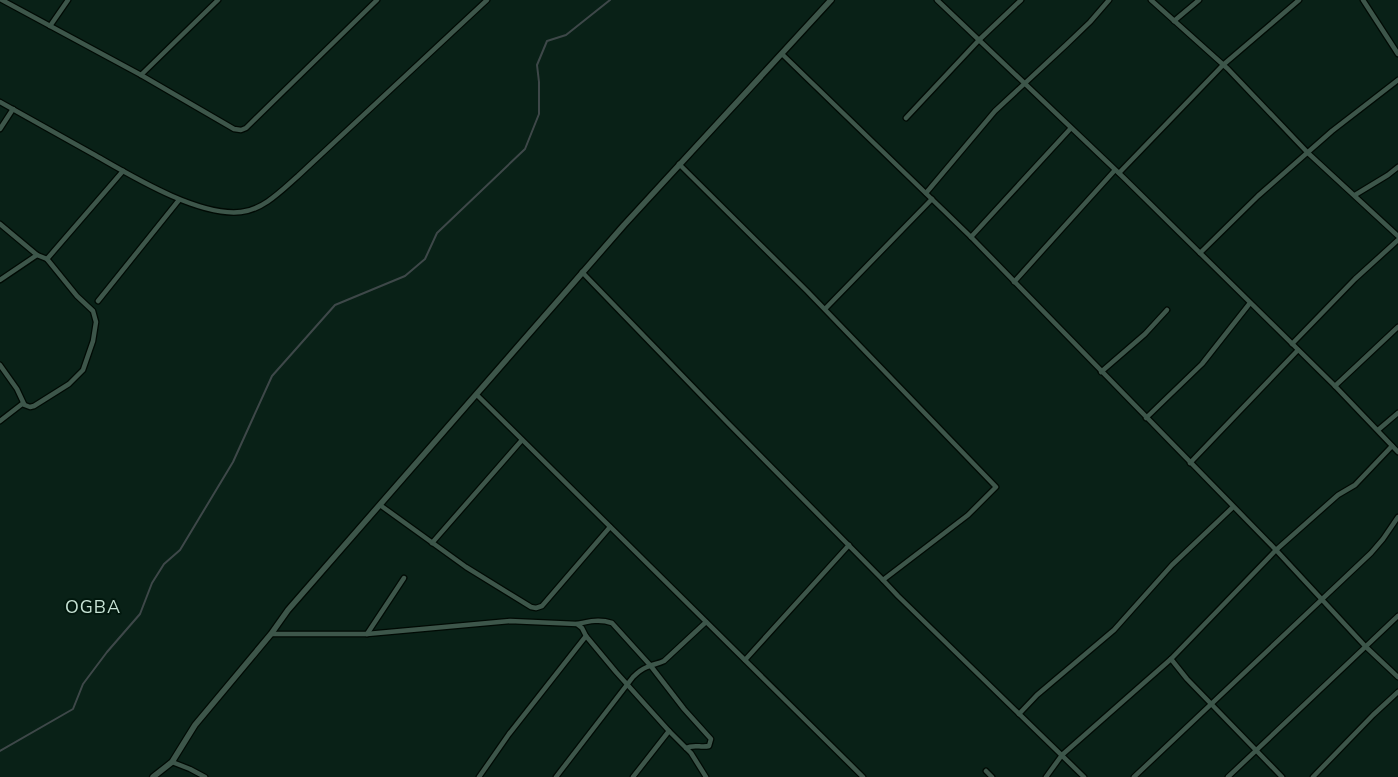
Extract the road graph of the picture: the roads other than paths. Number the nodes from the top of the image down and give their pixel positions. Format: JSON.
{"nodes":[{"id":1,"x":2,"y":0,"type":"edge"},
{"id":2,"x":68,"y":0,"type":"edge"},
{"id":3,"x":218,"y":0,"type":"edge"},
{"id":4,"x":377,"y":0,"type":"edge"},
{"id":5,"x":487,"y":0,"type":"edge"},
{"id":6,"x":831,"y":0,"type":"edge"},
{"id":7,"x":937,"y":0,"type":"edge"},
{"id":8,"x":1021,"y":0,"type":"edge"},
{"id":9,"x":1108,"y":0,"type":"edge"},
{"id":10,"x":1151,"y":0,"type":"edge"},
{"id":11,"x":1199,"y":0,"type":"edge"},
{"id":12,"x":1299,"y":0,"type":"edge"},
{"id":13,"x":1363,"y":0,"type":"edge"},
{"id":14,"x":1174,"y":21,"type":"junction"},
{"id":15,"x":50,"y":26,"type":"junction"},
{"id":16,"x":979,"y":40,"type":"junction"},
{"id":17,"x":1398,"y":41,"type":"edge"},
{"id":18,"x":1392,"y":44,"type":"junction"},
{"id":19,"x":782,"y":54,"type":"junction"},
{"id":20,"x":1398,"y":54,"type":"edge"},
{"id":21,"x":1224,"y":65,"type":"junction"},
{"id":22,"x":141,"y":75,"type":"junction"},
{"id":23,"x":1398,"y":80,"type":"edge"},
{"id":24,"x":1025,"y":84,"type":"junction"},
{"id":25,"x":0,"y":102,"type":"edge"},
{"id":26,"x":13,"y":109,"type":"junction"},
{"id":27,"x":906,"y":118,"type":"dead end"},
{"id":28,"x":1071,"y":128,"type":"junction"},
{"id":29,"x":0,"y":129,"type":"edge"},
{"id":30,"x":1308,"y":153,"type":"junction"},
{"id":31,"x":679,"y":164,"type":"junction"},
{"id":32,"x":1398,"y":167,"type":"edge"},
{"id":33,"x":123,"y":171,"type":"junction"},
{"id":34,"x":1117,"y":172,"type":"junction"},
{"id":35,"x":926,"y":193,"type":"junction"},
{"id":36,"x":1355,"y":195,"type":"junction"},
{"id":37,"x":932,"y":199,"type":"junction"},
{"id":38,"x":179,"y":200,"type":"junction"},
{"id":39,"x":0,"y":224,"type":"edge"},
{"id":40,"x":1398,"y":236,"type":"edge"},
{"id":41,"x":971,"y":237,"type":"junction"},
{"id":42,"x":1398,"y":240,"type":"edge"},
{"id":43,"x":1200,"y":253,"type":"junction"},
{"id":44,"x":37,"y":255,"type":"junction"},
{"id":45,"x":47,"y":259,"type":"junction"},
{"id":46,"x":582,"y":272,"type":"junction"},
{"id":47,"x":0,"y":280,"type":"edge"},
{"id":48,"x":1014,"y":282,"type":"junction"},
{"id":49,"x":98,"y":301,"type":"dead end"},
{"id":50,"x":1250,"y":303,"type":"junction"},
{"id":51,"x":825,"y":309,"type":"junction"},
{"id":52,"x":1166,"y":310,"type":"dead end"},
{"id":53,"x":1398,"y":327,"type":"edge"},
{"id":54,"x":1292,"y":344,"type":"junction"},
{"id":55,"x":1298,"y":350,"type":"junction"},
{"id":56,"x":0,"y":365,"type":"edge"},
{"id":57,"x":1101,"y":372,"type":"junction"},
{"id":58,"x":1335,"y":386,"type":"junction"},
{"id":59,"x":477,"y":395,"type":"junction"},
{"id":60,"x":24,"y":404,"type":"junction"},
{"id":61,"x":1398,"y":413,"type":"edge"},
{"id":62,"x":1146,"y":418,"type":"junction"},
{"id":63,"x":0,"y":421,"type":"edge"},
{"id":64,"x":1378,"y":430,"type":"junction"},
{"id":65,"x":522,"y":440,"type":"junction"},
{"id":66,"x":1392,"y":446,"type":"junction"},
{"id":67,"x":1398,"y":452,"type":"edge"},
{"id":68,"x":1190,"y":463,"type":"junction"},
{"id":69,"x":380,"y":505,"type":"junction"},
{"id":70,"x":1234,"y":507,"type":"junction"},
{"id":71,"x":1398,"y":517,"type":"edge"},
{"id":72,"x":610,"y":527,"type":"junction"},
{"id":73,"x":432,"y":543,"type":"junction"},
{"id":74,"x":849,"y":546,"type":"junction"},
{"id":75,"x":1276,"y":550,"type":"junction"},
{"id":76,"x":404,"y":578,"type":"dead end"},
{"id":77,"x":883,"y":580,"type":"junction"},
{"id":78,"x":1321,"y":599,"type":"junction"},
{"id":79,"x":1398,"y":616,"type":"edge"},
{"id":80,"x":706,"y":622,"type":"junction"},
{"id":81,"x":576,"y":624,"type":"junction"},
{"id":82,"x":271,"y":634,"type":"junction"},
{"id":83,"x":367,"y":634,"type":"junction"},
{"id":84,"x":586,"y":636,"type":"junction"},
{"id":85,"x":1365,"y":646,"type":"junction"},
{"id":86,"x":1171,"y":659,"type":"junction"},
{"id":87,"x":745,"y":660,"type":"junction"},
{"id":88,"x":650,"y":666,"type":"junction"},
{"id":89,"x":1398,"y":678,"type":"edge"},
{"id":90,"x":628,"y":684,"type":"junction"},
{"id":91,"x":1398,"y":692,"type":"edge"},
{"id":92,"x":1212,"y":704,"type":"junction"},
{"id":93,"x":1019,"y":714,"type":"junction"},
{"id":94,"x":669,"y":731,"type":"junction"},
{"id":95,"x":686,"y":748,"type":"junction"},
{"id":96,"x":1255,"y":751,"type":"junction"},
{"id":97,"x":1062,"y":755,"type":"junction"},
{"id":98,"x":172,"y":762,"type":"junction"},
{"id":99,"x":986,"y":771,"type":"dead end"},
{"id":100,"x":153,"y":777,"type":"edge"},
{"id":101,"x":205,"y":777,"type":"edge"},
{"id":102,"x":479,"y":777,"type":"edge"},
{"id":103,"x":556,"y":777,"type":"edge"},
{"id":104,"x":633,"y":777,"type":"edge"},
{"id":105,"x":706,"y":777,"type":"edge"},
{"id":106,"x":863,"y":777,"type":"edge"},
{"id":107,"x":992,"y":777,"type":"edge"},
{"id":108,"x":1046,"y":777,"type":"edge"},
{"id":109,"x":1084,"y":777,"type":"edge"},
{"id":110,"x":1134,"y":777,"type":"edge"},
{"id":111,"x":1228,"y":777,"type":"edge"},
{"id":112,"x":1282,"y":777,"type":"edge"},
{"id":113,"x":1313,"y":777,"type":"edge"}],
"edges":[{"from":1,"to":15,"type":"street"},
{"from":2,"to":15,"type":"street"},
{"from":3,"to":22,"type":"street"},
{"from":4,"to":22,"type":"street"},
{"from":5,"to":38,"type":"street"},
{"from":6,"to":19,"type":"street"},
{"from":7,"to":16,"type":"street"},
{"from":8,"to":16,"type":"street"},
{"from":9,"to":24,"type":"street"},
{"from":10,"to":14,"type":"street"},
{"from":11,"to":14,"type":"street"},
{"from":12,"to":21,"type":"street"},
{"from":13,"to":18,"type":"street"},
{"from":14,"to":21,"type":"street"},
{"from":15,"to":22,"type":"street"},
{"from":16,"to":24,"type":"street"},
{"from":16,"to":27,"type":"street"},
{"from":17,"to":18,"type":"street"},
{"from":18,"to":20,"type":"street"},
{"from":19,"to":31,"type":"street"},
{"from":19,"to":35,"type":"street"},
{"from":21,"to":30,"type":"street"},
{"from":21,"to":34,"type":"street"},
{"from":23,"to":30,"type":"street"},
{"from":24,"to":28,"type":"street"},
{"from":24,"to":35,"type":"street"},
{"from":25,"to":26,"type":"street"},
{"from":26,"to":29,"type":"street"},
{"from":26,"to":33,"type":"street"},
{"from":28,"to":34,"type":"street"},
{"from":28,"to":41,"type":"street"},
{"from":30,"to":36,"type":"street"},
{"from":30,"to":43,"type":"street"},
{"from":31,"to":46,"type":"street"},
{"from":31,"to":51,"type":"street"},
{"from":32,"to":36,"type":"street"},
{"from":33,"to":38,"type":"street"},
{"from":33,"to":45,"type":"street"},
{"from":34,"to":43,"type":"street"},
{"from":34,"to":48,"type":"street"},
{"from":35,"to":37,"type":"street"},
{"from":36,"to":40,"type":"street"},
{"from":37,"to":41,"type":"street"},
{"from":37,"to":51,"type":"street"},
{"from":38,"to":49,"type":"street"},
{"from":39,"to":44,"type":"street"},
{"from":41,"to":48,"type":"street"},
{"from":42,"to":54,"type":"street"},
{"from":43,"to":50,"type":"street"},
{"from":44,"to":45,"type":"street"},
{"from":44,"to":47,"type":"street"},
{"from":45,"to":60,"type":"street"},
{"from":46,"to":59,"type":"street"},
{"from":46,"to":74,"type":"street"},
{"from":48,"to":57,"type":"street"},
{"from":50,"to":54,"type":"street"},
{"from":50,"to":62,"type":"street"},
{"from":51,"to":77,"type":"street"},
{"from":52,"to":57,"type":"street"},
{"from":53,"to":58,"type":"street"},
{"from":54,"to":55,"type":"street"},
{"from":55,"to":58,"type":"street"},
{"from":55,"to":68,"type":"street"},
{"from":56,"to":60,"type":"street"},
{"from":57,"to":62,"type":"street"},
{"from":58,"to":64,"type":"street"},
{"from":59,"to":65,"type":"street"},
{"from":59,"to":69,"type":"street"},
{"from":60,"to":63,"type":"street"},
{"from":61,"to":64,"type":"street"},
{"from":62,"to":68,"type":"street"},
{"from":64,"to":66,"type":"street"},
{"from":65,"to":72,"type":"street"},
{"from":65,"to":73,"type":"street"},
{"from":66,"to":67,"type":"street"},
{"from":66,"to":75,"type":"street"},
{"from":68,"to":70,"type":"street"},
{"from":69,"to":73,"type":"street"},
{"from":69,"to":82,"type":"street"},
{"from":70,"to":75,"type":"street"},
{"from":70,"to":93,"type":"street"},
{"from":71,"to":78,"type":"street"},
{"from":72,"to":73,"type":"street"},
{"from":72,"to":80,"type":"street"},
{"from":74,"to":77,"type":"street"},
{"from":74,"to":87,"type":"street"},
{"from":75,"to":78,"type":"street"},
{"from":75,"to":86,"type":"street"},
{"from":76,"to":83,"type":"street"},
{"from":77,"to":93,"type":"street"},
{"from":78,"to":85,"type":"street"},
{"from":78,"to":92,"type":"street"},
{"from":79,"to":85,"type":"street"},
{"from":80,"to":87,"type":"street"},
{"from":80,"to":88,"type":"street"},
{"from":81,"to":83,"type":"street"},
{"from":81,"to":84,"type":"street"},
{"from":81,"to":88,"type":"street"},
{"from":82,"to":83,"type":"street"},
{"from":82,"to":98,"type":"street"},
{"from":84,"to":90,"type":"street"},
{"from":84,"to":102,"type":"street"},
{"from":85,"to":89,"type":"street"},
{"from":85,"to":96,"type":"street"},
{"from":86,"to":92,"type":"street"},
{"from":86,"to":97,"type":"street"},
{"from":87,"to":106,"type":"street"},
{"from":88,"to":90,"type":"street"},
{"from":88,"to":95,"type":"street"},
{"from":90,"to":94,"type":"street"},
{"from":90,"to":103,"type":"street"},
{"from":91,"to":113,"type":"street"},
{"from":92,"to":96,"type":"street"},
{"from":92,"to":110,"type":"street"},
{"from":93,"to":97,"type":"street"},
{"from":94,"to":95,"type":"street"},
{"from":94,"to":104,"type":"street"},
{"from":95,"to":105,"type":"street"},
{"from":96,"to":111,"type":"street"},
{"from":96,"to":112,"type":"street"},
{"from":97,"to":108,"type":"street"},
{"from":97,"to":109,"type":"street"},
{"from":98,"to":100,"type":"street"},
{"from":98,"to":101,"type":"street"},
{"from":99,"to":107,"type":"street"}]}
